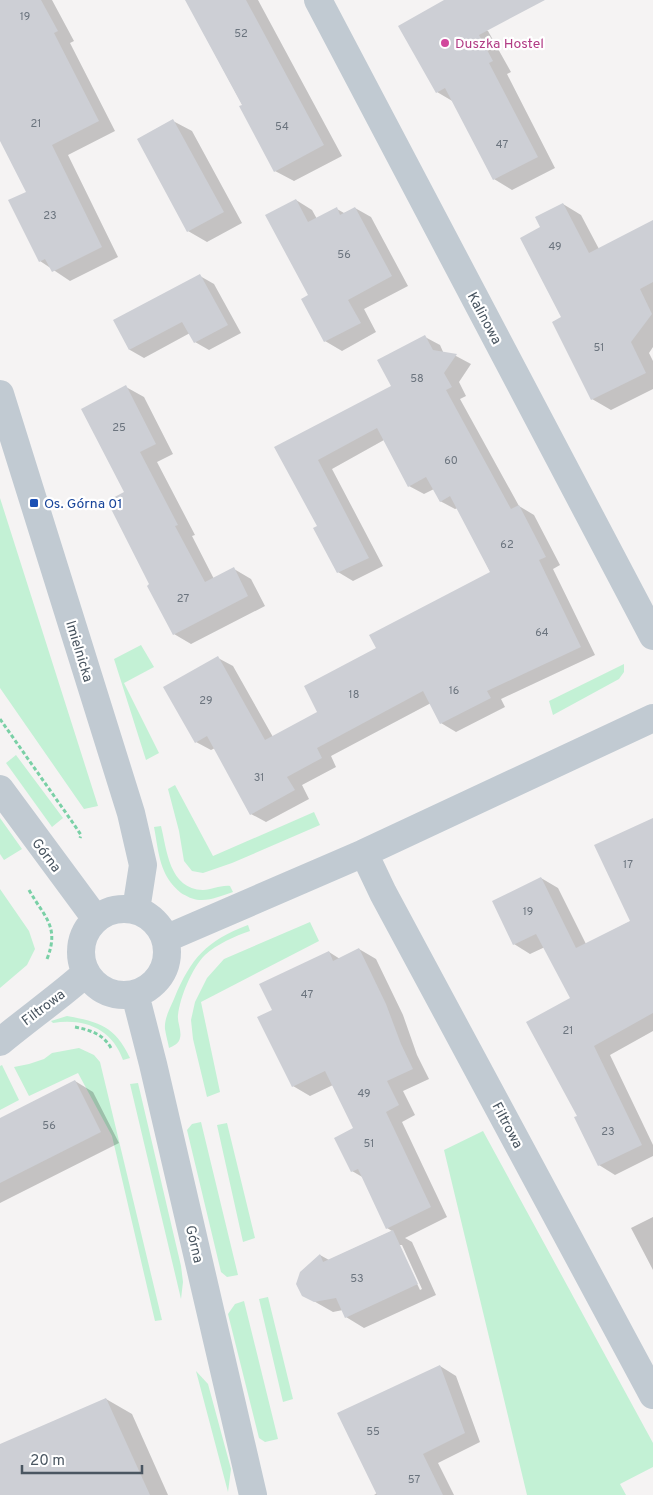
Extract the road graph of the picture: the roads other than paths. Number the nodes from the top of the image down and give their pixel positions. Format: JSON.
{"nodes":[{"id":1,"x":318,"y":0,"type":"edge"},
{"id":2,"x":0,"y":394,"type":"edge"},
{"id":3,"x":653,"y":636,"type":"edge"},
{"id":4,"x":653,"y":718,"type":"edge"},
{"id":5,"x":0,"y":789,"type":"edge"},
{"id":6,"x":364,"y":853,"type":"junction"},
{"id":7,"x":136,"y":910,"type":"junction"},
{"id":8,"x":96,"y":919,"type":"junction"},
{"id":9,"x":165,"y":939,"type":"junction"},
{"id":10,"x":86,"y":973,"type":"junction"},
{"id":11,"x":135,"y":994,"type":"junction"},
{"id":12,"x":0,"y":1042,"type":"edge"},
{"id":13,"x":653,"y":1395,"type":"edge"},
{"id":14,"x":253,"y":1495,"type":"edge"}],
"edges":[{"from":1,"to":3,"type":"street","name":"Kalinowa"},
{"from":2,"to":7,"type":"street","name":"Imielnicka"},
{"from":4,"to":6,"type":"street"},
{"from":5,"to":8,"type":"street","name":"Górna"},
{"from":6,"to":9,"type":"street"},
{"from":6,"to":13,"type":"street","name":"Filtrowa"},
{"from":7,"to":8,"type":"street"},
{"from":7,"to":9,"type":"street"},
{"from":8,"to":10,"type":"street"},
{"from":9,"to":11,"type":"street"},
{"from":10,"to":11,"type":"street"},
{"from":10,"to":12,"type":"street","name":"Filtrowa"},
{"from":11,"to":14,"type":"street","name":"Górna"}]}
